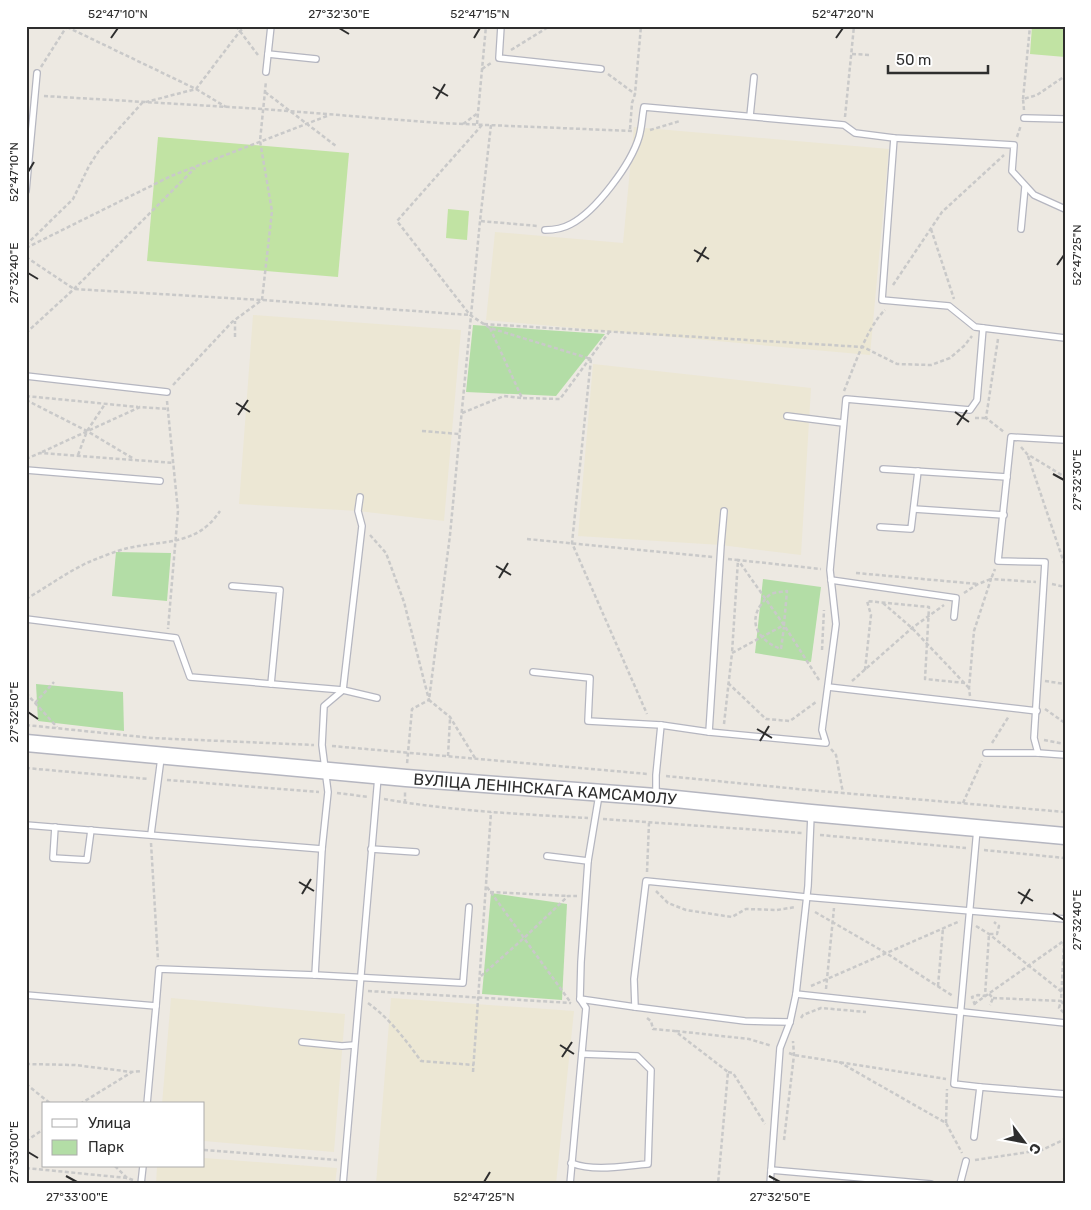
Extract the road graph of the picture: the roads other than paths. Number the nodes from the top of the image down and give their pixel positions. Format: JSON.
{"nodes":[{"id":1,"x":271,"y":26,"type":"edge"},
{"id":2,"x":501,"y":26,"type":"edge"},
{"id":3,"x":268,"y":54,"type":"junction"},
{"id":4,"x":316,"y":59,"type":"dead end"},
{"id":5,"x":601,"y":69,"type":"road end"},
{"id":6,"x":266,"y":72,"type":"dead end"},
{"id":7,"x":36,"y":73,"type":"road end"},
{"id":8,"x":754,"y":77,"type":"dead end"},
{"id":9,"x":26,"y":95,"type":"edge"},
{"id":10,"x":35,"y":96,"type":"junction"},
{"id":11,"x":750,"y":116,"type":"junction"},
{"id":12,"x":1024,"y":118,"type":"road end"},
{"id":13,"x":1065,"y":119,"type":"edge"},
{"id":14,"x":894,"y":138,"type":"junction"},
{"id":15,"x":1025,"y":187,"type":"junction"},
{"id":16,"x":26,"y":191,"type":"edge"},
{"id":17,"x":1065,"y":209,"type":"edge"},
{"id":18,"x":1021,"y":229,"type":"dead end"},
{"id":19,"x":545,"y":230,"type":"road end"},
{"id":20,"x":983,"y":328,"type":"junction"},
{"id":21,"x":1065,"y":338,"type":"edge"},
{"id":22,"x":26,"y":376,"type":"edge"},
{"id":23,"x":167,"y":392,"type":"road end"},
{"id":24,"x":787,"y":416,"type":"dead end"},
{"id":25,"x":843,"y":423,"type":"junction"},
{"id":26,"x":1065,"y":440,"type":"edge"},
{"id":27,"x":883,"y":469,"type":"dead end"},
{"id":28,"x":26,"y":470,"type":"edge"},
{"id":29,"x":918,"y":471,"type":"junction"},
{"id":30,"x":1007,"y":477,"type":"junction"},
{"id":31,"x":160,"y":482,"type":"dead end"},
{"id":32,"x":360,"y":497,"type":"dead end"},
{"id":33,"x":914,"y":509,"type":"junction"},
{"id":34,"x":724,"y":511,"type":"dead end"},
{"id":35,"x":1004,"y":515,"type":"junction"},
{"id":36,"x":880,"y":527,"type":"dead end"},
{"id":37,"x":831,"y":580,"type":"junction"},
{"id":38,"x":232,"y":586,"type":"dead end"},
{"id":39,"x":954,"y":617,"type":"dead end"},
{"id":40,"x":26,"y":619,"type":"edge"},
{"id":41,"x":533,"y":672,"type":"dead end"},
{"id":42,"x":271,"y":684,"type":"junction"},
{"id":43,"x":828,"y":687,"type":"junction"},
{"id":44,"x":343,"y":690,"type":"junction"},
{"id":45,"x":377,"y":698,"type":"dead end"},
{"id":46,"x":1037,"y":711,"type":"junction"},
{"id":47,"x":661,"y":725,"type":"junction"},
{"id":48,"x":709,"y":732,"type":"junction"},
{"id":49,"x":26,"y":743,"type":"edge"},
{"id":50,"x":986,"y":753,"type":"dead end"},
{"id":51,"x":1038,"y":753,"type":"junction"},
{"id":52,"x":1065,"y":755,"type":"edge"},
{"id":53,"x":162,"y":756,"type":"junction"},
{"id":54,"x":324,"y":769,"type":"junction"},
{"id":55,"x":378,"y":775,"type":"junction"},
{"id":56,"x":599,"y":793,"type":"junction"},
{"id":57,"x":656,"y":797,"type":"junction"},
{"id":58,"x":811,"y":813,"type":"junction"},
{"id":59,"x":26,"y":825,"type":"edge"},
{"id":60,"x":55,"y":827,"type":"junction"},
{"id":61,"x":977,"y":827,"type":"junction"},
{"id":62,"x":91,"y":830,"type":"junction"},
{"id":63,"x":151,"y":834,"type":"junction"},
{"id":64,"x":1065,"y":836,"type":"edge"},
{"id":65,"x":322,"y":849,"type":"junction"},
{"id":66,"x":371,"y":849,"type":"junction"},
{"id":67,"x":416,"y":852,"type":"dead end"},
{"id":68,"x":547,"y":856,"type":"dead end"},
{"id":69,"x":588,"y":861,"type":"junction"},
{"id":70,"x":806,"y":897,"type":"junction"},
{"id":71,"x":469,"y":907,"type":"dead end"},
{"id":72,"x":970,"y":911,"type":"junction"},
{"id":73,"x":1065,"y":919,"type":"edge"},
{"id":74,"x":315,"y":976,"type":"junction"},
{"id":75,"x":360,"y":978,"type":"junction"},
{"id":76,"x":796,"y":994,"type":"junction"},
{"id":77,"x":26,"y":995,"type":"edge"},
{"id":78,"x":580,"y":999,"type":"junction"},
{"id":79,"x":156,"y":1006,"type":"junction"},
{"id":80,"x":636,"y":1007,"type":"junction"},
{"id":81,"x":961,"y":1012,"type":"junction"},
{"id":82,"x":790,"y":1022,"type":"junction"},
{"id":83,"x":1065,"y":1023,"type":"edge"},
{"id":84,"x":302,"y":1042,"type":"dead end"},
{"id":85,"x":354,"y":1045,"type":"junction"},
{"id":86,"x":582,"y":1054,"type":"junction"},
{"id":87,"x":980,"y":1087,"type":"junction"},
{"id":88,"x":1065,"y":1094,"type":"edge"},
{"id":89,"x":147,"y":1102,"type":"edge"},
{"id":90,"x":974,"y":1137,"type":"dead end"},
{"id":91,"x":966,"y":1161,"type":"road end"},
{"id":92,"x":571,"y":1163,"type":"junction"},
{"id":93,"x":142,"y":1168,"type":"edge"},
{"id":94,"x":771,"y":1170,"type":"junction"},
{"id":95,"x":141,"y":1183,"type":"edge"},
{"id":96,"x":343,"y":1184,"type":"edge"},
{"id":97,"x":570,"y":1184,"type":"edge"},
{"id":98,"x":770,"y":1184,"type":"edge"},
{"id":99,"x":931,"y":1184,"type":"edge"},
{"id":100,"x":960,"y":1184,"type":"edge"}],
"edges":[{"from":1,"to":3,"type":"lane"},
{"from":2,"to":5,"type":"lane"},
{"from":3,"to":4,"type":"lane"},
{"from":3,"to":6,"type":"lane"},
{"from":7,"to":10,"type":"lane"},
{"from":8,"to":11,"type":"lane"},
{"from":9,"to":10,"type":"lane"},
{"from":10,"to":16,"type":"lane"},
{"from":11,"to":14,"type":"lane"},
{"from":11,"to":19,"type":"lane"},
{"from":12,"to":13,"type":"lane"},
{"from":14,"to":15,"type":"lane"},
{"from":14,"to":20,"type":"lane"},
{"from":15,"to":17,"type":"lane"},
{"from":15,"to":18,"type":"lane"},
{"from":20,"to":21,"type":"lane"},
{"from":20,"to":25,"type":"lane"},
{"from":22,"to":23,"type":"lane"},
{"from":24,"to":25,"type":"lane"},
{"from":25,"to":37,"type":"lane"},
{"from":26,"to":30,"type":"lane"},
{"from":27,"to":29,"type":"lane"},
{"from":28,"to":31,"type":"lane"},
{"from":29,"to":30,"type":"lane"},
{"from":29,"to":33,"type":"lane"},
{"from":30,"to":35,"type":"lane"},
{"from":32,"to":44,"type":"lane"},
{"from":33,"to":35,"type":"lane"},
{"from":33,"to":36,"type":"lane"},
{"from":34,"to":48,"type":"lane"},
{"from":35,"to":46,"type":"lane"},
{"from":37,"to":39,"type":"lane"},
{"from":37,"to":43,"type":"lane"},
{"from":38,"to":42,"type":"lane"},
{"from":40,"to":42,"type":"lane"},
{"from":41,"to":47,"type":"lane"},
{"from":42,"to":44,"type":"lane"},
{"from":43,"to":46,"type":"lane"},
{"from":43,"to":48,"type":"lane"},
{"from":44,"to":45,"type":"lane"},
{"from":44,"to":54,"type":"lane"},
{"from":46,"to":51,"type":"lane"},
{"from":47,"to":48,"type":"lane"},
{"from":47,"to":57,"type":"lane"},
{"from":49,"to":53,"type":"main road","name":"ВУЛІЦА ЛЕНІНСКАГА КАМСАМОЛУ"},
{"from":50,"to":51,"type":"lane"},
{"from":51,"to":52,"type":"lane"},
{"from":53,"to":54,"type":"main road","name":"ВУЛІЦА ЛЕНІНСКАГА КАМСАМОЛУ"},
{"from":53,"to":63,"type":"lane"},
{"from":54,"to":55,"type":"main road","name":"ВУЛІЦА ЛЕНІНСКАГА КАМСАМОЛУ"},
{"from":54,"to":65,"type":"lane"},
{"from":55,"to":56,"type":"main road","name":"ВУЛІЦА ЛЕНІНСКАГА КАМСАМОЛУ"},
{"from":55,"to":66,"type":"lane"},
{"from":56,"to":57,"type":"main road","name":"ВУЛІЦА ЛЕНІНСКАГА КАМСАМОЛУ"},
{"from":56,"to":69,"type":"lane"},
{"from":57,"to":58,"type":"main road","name":"ВУЛІЦА ЛЕНІНСКАГА КАМСАМОЛУ"},
{"from":58,"to":61,"type":"main road","name":"ВУЛІЦА ЛЕНІНСКАГА КАМСАМОЛУ"},
{"from":58,"to":70,"type":"lane"},
{"from":59,"to":60,"type":"lane"},
{"from":60,"to":62,"type":"lane"},
{"from":60,"to":62,"type":"lane"},
{"from":61,"to":64,"type":"main road","name":"ВУЛІЦА ЛЕНІНСКАГА КАМСАМОЛУ"},
{"from":61,"to":72,"type":"lane"},
{"from":62,"to":63,"type":"lane"},
{"from":63,"to":65,"type":"lane"},
{"from":65,"to":74,"type":"lane"},
{"from":66,"to":67,"type":"lane"},
{"from":66,"to":75,"type":"lane"},
{"from":68,"to":69,"type":"lane"},
{"from":69,"to":78,"type":"lane"},
{"from":70,"to":72,"type":"lane"},
{"from":70,"to":76,"type":"lane"},
{"from":70,"to":80,"type":"lane"},
{"from":71,"to":75,"type":"lane"},
{"from":72,"to":73,"type":"lane"},
{"from":72,"to":81,"type":"lane"},
{"from":74,"to":75,"type":"lane"},
{"from":74,"to":79,"type":"lane"},
{"from":75,"to":85,"type":"lane"},
{"from":76,"to":81,"type":"lane"},
{"from":76,"to":82,"type":"lane"},
{"from":77,"to":79,"type":"lane"},
{"from":78,"to":80,"type":"lane"},
{"from":78,"to":86,"type":"lane"},
{"from":79,"to":89,"type":"lane"},
{"from":80,"to":82,"type":"lane"},
{"from":81,"to":83,"type":"lane"},
{"from":81,"to":87,"type":"lane"},
{"from":82,"to":94,"type":"lane"},
{"from":84,"to":85,"type":"lane"},
{"from":85,"to":96,"type":"lane"},
{"from":86,"to":92,"type":"lane"},
{"from":86,"to":92,"type":"lane"},
{"from":87,"to":88,"type":"lane"},
{"from":87,"to":90,"type":"lane"},
{"from":91,"to":100,"type":"lane"},
{"from":92,"to":97,"type":"lane"},
{"from":93,"to":95,"type":"lane"},
{"from":94,"to":98,"type":"lane"},
{"from":94,"to":99,"type":"lane"}]}
